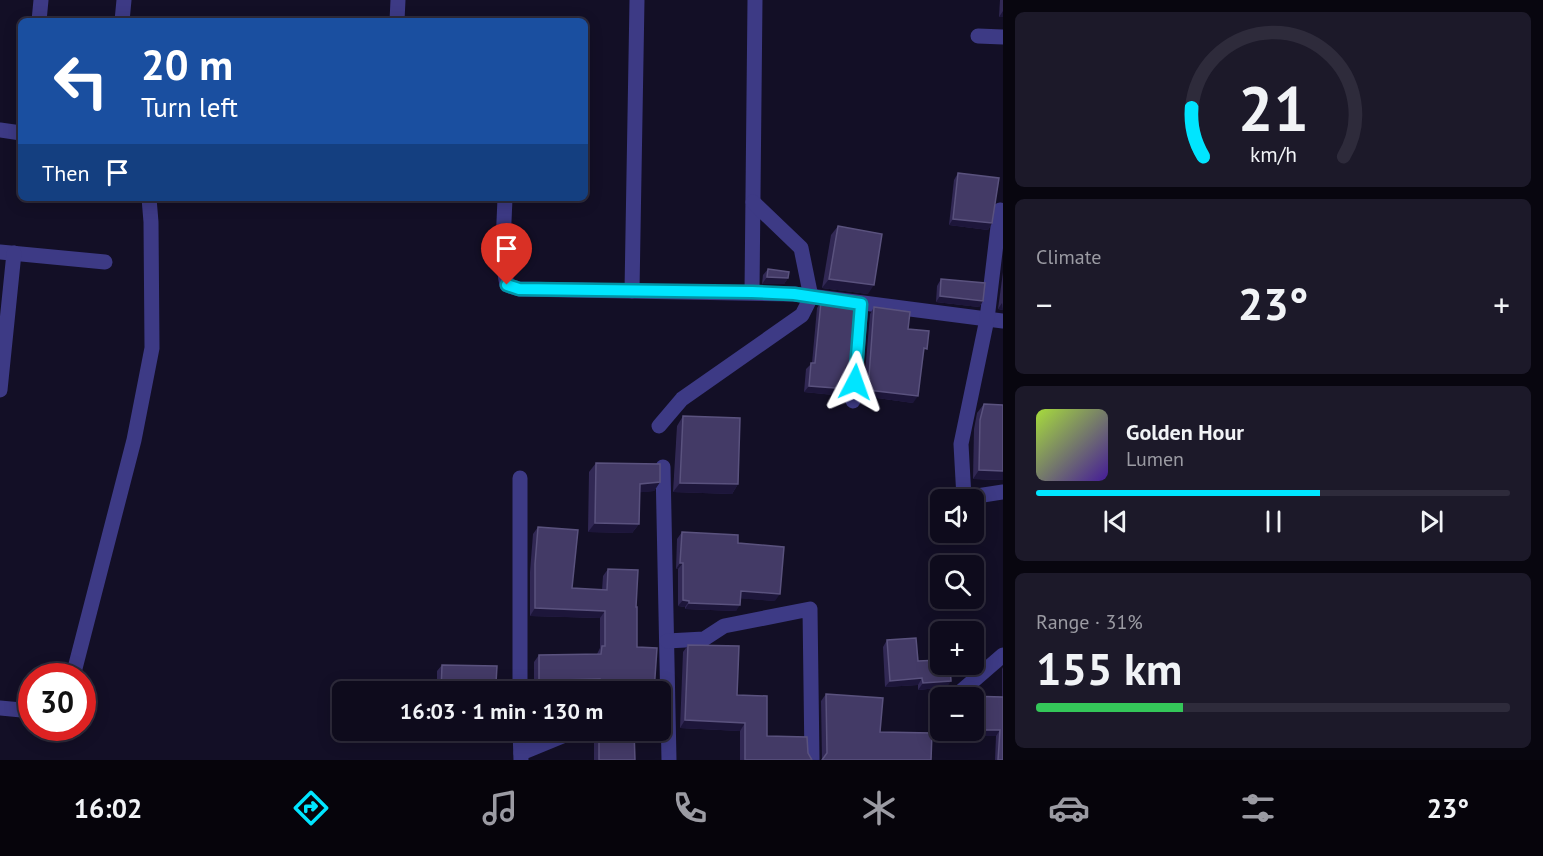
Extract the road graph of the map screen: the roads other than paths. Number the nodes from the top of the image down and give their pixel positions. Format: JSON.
{"nodes":[{"id":1,"x":41,"y":0,"type":"edge"},
{"id":2,"x":124,"y":0,"type":"edge"},
{"id":3,"x":398,"y":0,"type":"edge"},
{"id":4,"x":637,"y":0,"type":"edge"},
{"id":5,"x":755,"y":0,"type":"edge"},
{"id":6,"x":39,"y":18,"type":"edge"},
{"id":7,"x":122,"y":18,"type":"edge"},
{"id":8,"x":397,"y":18,"type":"edge"},
{"id":9,"x":978,"y":36,"type":"dead end"},
{"id":10,"x":1003,"y":37,"type":"edge"},
{"id":11,"x":0,"y":130,"type":"edge"},
{"id":12,"x":18,"y":133,"type":"edge"},
{"id":13,"x":149,"y":201,"type":"edge"},
{"id":14,"x":506,"y":201,"type":"edge"},
{"id":15,"x":753,"y":202,"type":"junction"},
{"id":16,"x":1000,"y":210,"type":"dead end"},
{"id":17,"x":7,"y":252,"type":"edge"},
{"id":18,"x":105,"y":262,"type":"dead end"},
{"id":19,"x":632,"y":291,"type":"junction"},
{"id":20,"x":752,"y":292,"type":"junction"},
{"id":21,"x":811,"y":297,"type":"junction"},
{"id":22,"x":861,"y":304,"type":"junction"},
{"id":23,"x":987,"y":319,"type":"junction"},
{"id":24,"x":1003,"y":321,"type":"edge"},
{"id":25,"x":0,"y":390,"type":"edge"},
{"id":26,"x":853,"y":401,"type":"dead end"},
{"id":27,"x":659,"y":426,"type":"dead end"},
{"id":28,"x":663,"y":467,"type":"edge"},
{"id":29,"x":520,"y":478,"type":"dead end"},
{"id":30,"x":1003,"y":492,"type":"edge"},
{"id":31,"x":667,"y":641,"type":"junction"},
{"id":32,"x":1003,"y":655,"type":"edge"},
{"id":33,"x":76,"y":663,"type":"edge"},
{"id":34,"x":520,"y":681,"type":"edge"},
{"id":35,"x":666,"y":681,"type":"edge"},
{"id":36,"x":966,"y":687,"type":"edge"},
{"id":37,"x":0,"y":708,"type":"edge"},
{"id":38,"x":18,"y":710,"type":"edge"},
{"id":39,"x":520,"y":741,"type":"edge"},
{"id":40,"x":553,"y":741,"type":"edge"},
{"id":41,"x":666,"y":741,"type":"edge"},
{"id":42,"x":521,"y":756,"type":"edge"},
{"id":43,"x":669,"y":760,"type":"edge"},
{"id":44,"x":812,"y":760,"type":"edge"}],
"edges":[{"from":1,"to":6,"type":"street"},
{"from":2,"to":7,"type":"street"},
{"from":3,"to":8,"type":"street"},
{"from":4,"to":19,"type":"street"},
{"from":5,"to":15,"type":"street"},
{"from":9,"to":10,"type":"street"},
{"from":11,"to":12,"type":"street"},
{"from":13,"to":33,"type":"street"},
{"from":14,"to":19,"type":"street"},
{"from":15,"to":20,"type":"street"},
{"from":15,"to":21,"type":"street"},
{"from":16,"to":23,"type":"street"},
{"from":17,"to":18,"type":"street"},
{"from":17,"to":25,"type":"street"},
{"from":19,"to":20,"type":"street"},
{"from":20,"to":21,"type":"street"},
{"from":21,"to":22,"type":"street"},
{"from":21,"to":27,"type":"street"},
{"from":22,"to":23,"type":"street"},
{"from":22,"to":26,"type":"street"},
{"from":23,"to":24,"type":"street"},
{"from":23,"to":30,"type":"street"},
{"from":28,"to":31,"type":"street"},
{"from":29,"to":34,"type":"street"},
{"from":31,"to":35,"type":"street"},
{"from":31,"to":44,"type":"street"},
{"from":32,"to":36,"type":"street"},
{"from":37,"to":38,"type":"street"},
{"from":39,"to":42,"type":"street"},
{"from":40,"to":42,"type":"street"},
{"from":41,"to":43,"type":"street"}]}
